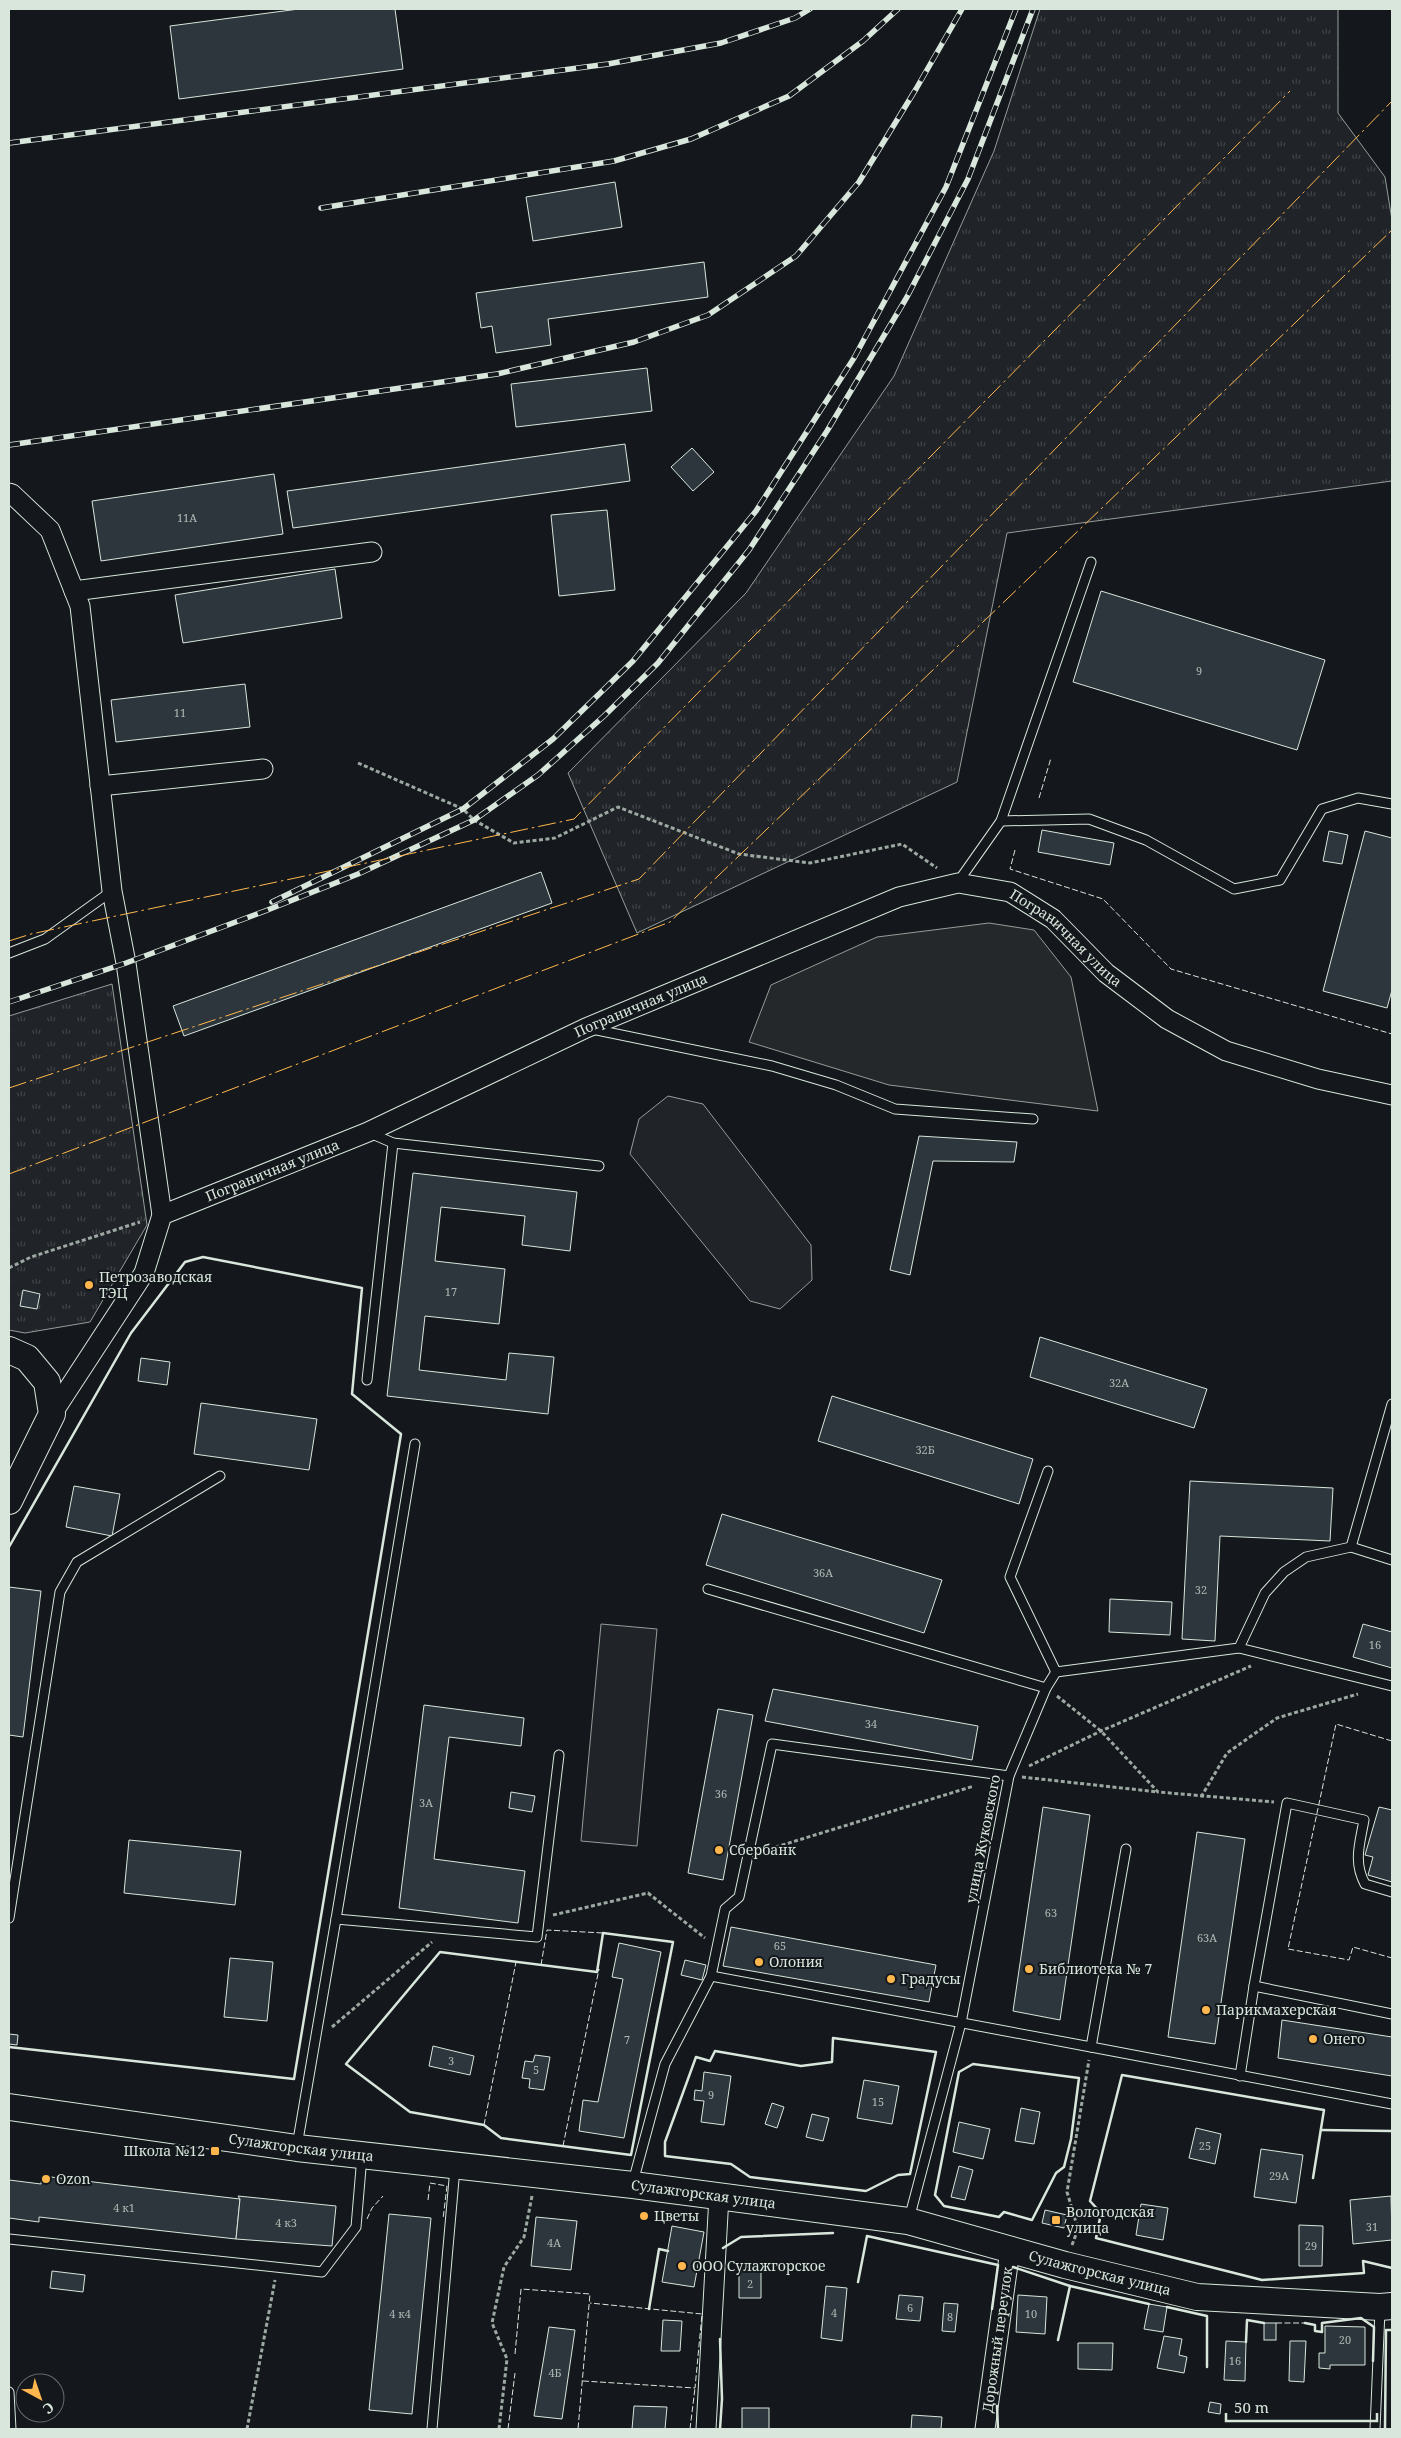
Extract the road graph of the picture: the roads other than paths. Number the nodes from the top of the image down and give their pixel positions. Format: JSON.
{"nodes":[{"id":1,"x":9,"y":493,"type":"edge"},
{"id":2,"x":372,"y":552,"type":"dead end"},
{"id":3,"x":1091,"y":562,"type":"dead end"},
{"id":4,"x":74,"y":591,"type":"junction"},
{"id":5,"x":263,"y":770,"type":"dead end"},
{"id":6,"x":100,"y":786,"type":"junction"},
{"id":7,"x":1392,"y":804,"type":"edge"},
{"id":8,"x":1001,"y":821,"type":"junction"},
{"id":9,"x":958,"y":883,"type":"junction"},
{"id":10,"x":112,"y":891,"type":"junction"},
{"id":11,"x":9,"y":953,"type":"edge"},
{"id":12,"x":586,"y":1028,"type":"junction"},
{"id":13,"x":1392,"y":1095,"type":"edge"},
{"id":14,"x":1033,"y":1119,"type":"dead end"},
{"id":15,"x":368,"y":1132,"type":"junction"},
{"id":16,"x":394,"y":1143,"type":"junction"},
{"id":17,"x":599,"y":1166,"type":"dead end"},
{"id":18,"x":162,"y":1215,"type":"junction"},
{"id":19,"x":9,"y":1350,"type":"edge"},
{"id":20,"x":366,"y":1380,"type":"dead end"},
{"id":21,"x":1392,"y":1404,"type":"edge"},
{"id":22,"x":52,"y":1414,"type":"junction"},
{"id":23,"x":415,"y":1444,"type":"dead end"},
{"id":24,"x":1048,"y":1471,"type":"dead end"},
{"id":25,"x":220,"y":1476,"type":"dead end"},
{"id":26,"x":9,"y":1502,"type":"edge"},
{"id":27,"x":1352,"y":1547,"type":"junction"},
{"id":28,"x":1392,"y":1560,"type":"edge"},
{"id":29,"x":708,"y":1588,"type":"dead end"},
{"id":30,"x":1239,"y":1648,"type":"junction"},
{"id":31,"x":1056,"y":1672,"type":"junction"},
{"id":32,"x":1390,"y":1685,"type":"edge"},
{"id":33,"x":1046,"y":1688,"type":"junction"},
{"id":34,"x":559,"y":1755,"type":"dead end"},
{"id":35,"x":1009,"y":1776,"type":"junction"},
{"id":36,"x":1126,"y":1849,"type":"dead end"},
{"id":37,"x":1392,"y":1892,"type":"edge"},
{"id":38,"x":9,"y":1918,"type":"edge"},
{"id":39,"x":336,"y":1919,"type":"junction"},
{"id":40,"x":711,"y":1976,"type":"junction"},
{"id":41,"x":1254,"y":1986,"type":"junction"},
{"id":42,"x":1392,"y":2014,"type":"edge"},
{"id":43,"x":961,"y":2023,"type":"junction"},
{"id":44,"x":1091,"y":2047,"type":"junction"},
{"id":45,"x":1240,"y":2076,"type":"junction"},
{"id":46,"x":1392,"y":2104,"type":"edge"},
{"id":47,"x":9,"y":2107,"type":"edge"},
{"id":48,"x":297,"y":2148,"type":"junction"},
{"id":49,"x":362,"y":2154,"type":"junction"},
{"id":50,"x":455,"y":2165,"type":"junction"},
{"id":51,"x":633,"y":2185,"type":"junction"},
{"id":52,"x":719,"y":2196,"type":"junction"},
{"id":53,"x":908,"y":2221,"type":"junction"},
{"id":54,"x":9,"y":2239,"type":"edge"},
{"id":55,"x":1010,"y":2250,"type":"junction"},
{"id":56,"x":1386,"y":2307,"type":"edge"},
{"id":57,"x":9,"y":2392,"type":"edge"},
{"id":58,"x":11,"y":2429,"type":"edge"},
{"id":59,"x":432,"y":2429,"type":"edge"},
{"id":60,"x":706,"y":2429,"type":"edge"},
{"id":61,"x":985,"y":2429,"type":"edge"},
{"id":62,"x":1375,"y":2429,"type":"edge"}],
"edges":[{"from":1,"to":4,"type":"street"},
{"from":2,"to":4,"type":"street"},
{"from":3,"to":8,"type":"lane"},
{"from":4,"to":6,"type":"street"},
{"from":5,"to":6,"type":"street"},
{"from":6,"to":10,"type":"street"},
{"from":7,"to":8,"type":"lane"},
{"from":8,"to":9,"type":"lane"},
{"from":9,"to":12,"type":"street","name":"Пограничная улица"},
{"from":9,"to":13,"type":"street","name":"Пограничная улица"},
{"from":10,"to":11,"type":"lane"},
{"from":10,"to":18,"type":"street"},
{"from":12,"to":14,"type":"lane"},
{"from":12,"to":15,"type":"street","name":"Пограничная улица"},
{"from":15,"to":16,"type":"lane"},
{"from":15,"to":18,"type":"street","name":"Пограничная улица"},
{"from":16,"to":17,"type":"lane"},
{"from":16,"to":20,"type":"lane"},
{"from":18,"to":22,"type":"street"},
{"from":19,"to":22,"type":"main road"},
{"from":21,"to":27,"type":"lane"},
{"from":22,"to":26,"type":"main road"},
{"from":23,"to":39,"type":"lane"},
{"from":24,"to":31,"type":"lane"},
{"from":25,"to":38,"type":"lane"},
{"from":27,"to":28,"type":"lane"},
{"from":27,"to":30,"type":"lane"},
{"from":29,"to":33,"type":"lane"},
{"from":30,"to":31,"type":"lane"},
{"from":30,"to":32,"type":"lane"},
{"from":31,"to":33,"type":"lane","name":"улица Жуковского"},
{"from":33,"to":35,"type":"lane","name":"улица Жуковского"},
{"from":34,"to":39,"type":"lane"},
{"from":35,"to":40,"type":"lane"},
{"from":35,"to":43,"type":"lane","name":"улица Жуковского"},
{"from":36,"to":44,"type":"lane"},
{"from":37,"to":41,"type":"lane"},
{"from":39,"to":48,"type":"lane"},
{"from":40,"to":43,"type":"lane"},
{"from":40,"to":51,"type":"lane"},
{"from":41,"to":42,"type":"lane"},
{"from":41,"to":45,"type":"lane"},
{"from":43,"to":44,"type":"lane"},
{"from":43,"to":53,"type":"lane","name":"улица Жуковского"},
{"from":44,"to":45,"type":"lane"},
{"from":45,"to":46,"type":"lane"},
{"from":47,"to":48,"type":"main road","name":"Сулажгорская улица"},
{"from":48,"to":49,"type":"main road","name":"Сулажгорская улица"},
{"from":49,"to":50,"type":"main road","name":"Сулажгорская улица"},
{"from":49,"to":54,"type":"lane"},
{"from":50,"to":51,"type":"main road","name":"Сулажгорская улица"},
{"from":50,"to":59,"type":"lane"},
{"from":51,"to":52,"type":"main road","name":"Сулажгорская улица"},
{"from":52,"to":53,"type":"main road","name":"Сулажгорская улица"},
{"from":52,"to":60,"type":"street"},
{"from":53,"to":55,"type":"main road","name":"Сулажгорская улица"},
{"from":55,"to":56,"type":"main road","name":"Сулажгорская улица"},
{"from":55,"to":61,"type":"street","name":"Дорожный переулок"},
{"from":56,"to":62,"type":"lane"},
{"from":57,"to":58,"type":"lane"}]}
